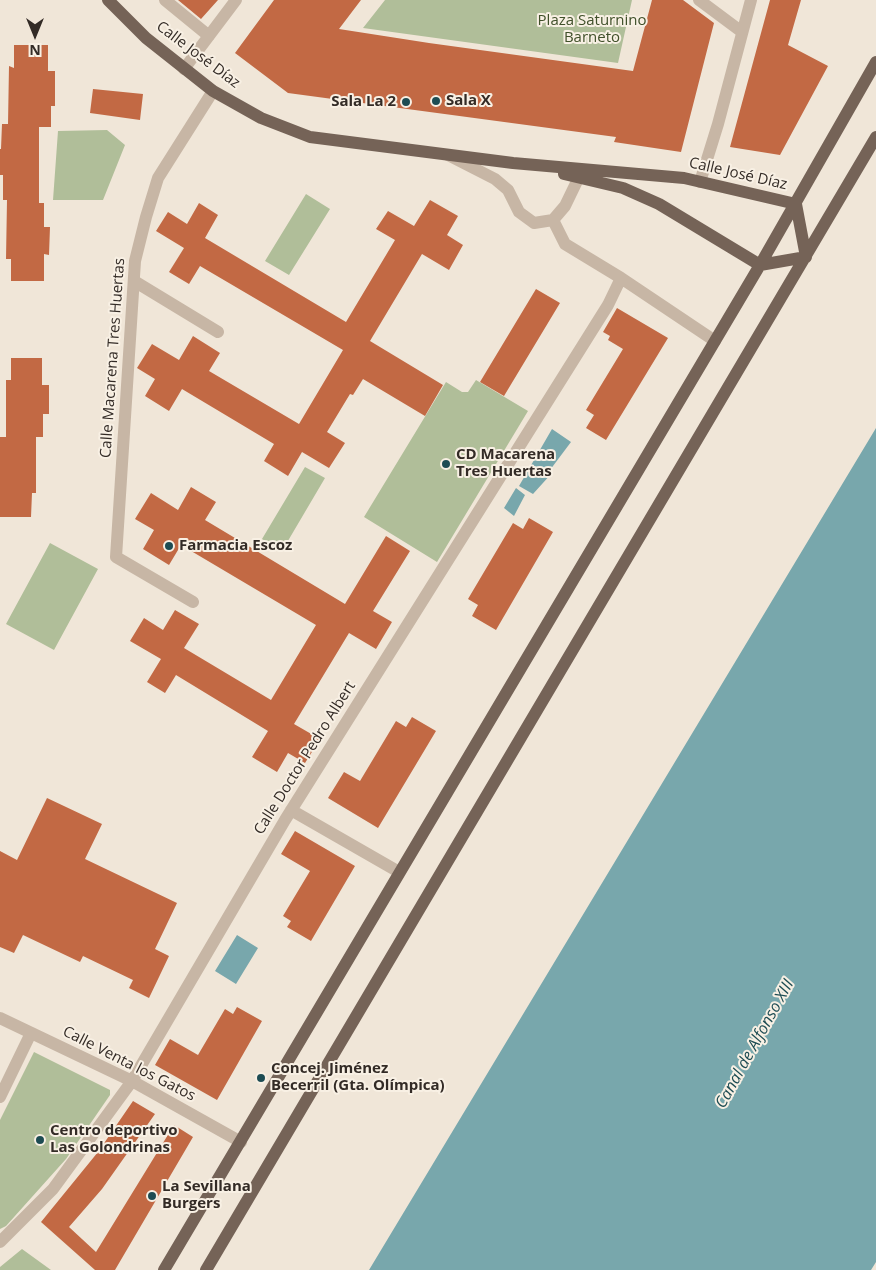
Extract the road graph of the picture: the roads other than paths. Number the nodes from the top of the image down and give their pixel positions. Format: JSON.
{"nodes":[{"id":1,"x":108,"y":0,"type":"edge"},
{"id":2,"x":165,"y":0,"type":"edge"},
{"id":3,"x":236,"y":0,"type":"edge"},
{"id":4,"x":699,"y":0,"type":"edge"},
{"id":5,"x":751,"y":0,"type":"edge"},
{"id":6,"x":742,"y":32,"type":"junction"},
{"id":7,"x":209,"y":36,"type":"junction"},
{"id":8,"x":876,"y":62,"type":"edge"},
{"id":9,"x":184,"y":69,"type":"junction"},
{"id":10,"x":213,"y":91,"type":"junction"},
{"id":11,"x":876,"y":138,"type":"edge"},
{"id":12,"x":444,"y":154,"type":"junction"},
{"id":13,"x":513,"y":163,"type":"junction"},
{"id":14,"x":579,"y":177,"type":"junction"},
{"id":15,"x":700,"y":182,"type":"junction"},
{"id":16,"x":796,"y":204,"type":"junction"},
{"id":17,"x":553,"y":220,"type":"junction"},
{"id":18,"x":806,"y":257,"type":"junction"},
{"id":19,"x":760,"y":265,"type":"junction"},
{"id":20,"x":621,"y":278,"type":"junction"},
{"id":21,"x":134,"y":281,"type":"junction"},
{"id":22,"x":218,"y":332,"type":"dead end"},
{"id":23,"x":715,"y":341,"type":"junction"},
{"id":24,"x":192,"y":602,"type":"dead end"},
{"id":25,"x":291,"y":810,"type":"junction"},
{"id":26,"x":399,"y":872,"type":"junction"},
{"id":27,"x":0,"y":1018,"type":"edge"},
{"id":28,"x":31,"y":1033,"type":"junction"},
{"id":29,"x":132,"y":1081,"type":"junction"},
{"id":30,"x":0,"y":1097,"type":"edge"},
{"id":31,"x":241,"y":1142,"type":"junction"},
{"id":32,"x":0,"y":1242,"type":"edge"},
{"id":33,"x":164,"y":1270,"type":"edge"},
{"id":34,"x":206,"y":1270,"type":"edge"}],
"edges":[{"from":1,"to":9,"type":"main road","name":"Calle José Díaz"},
{"from":2,"to":7,"type":"street"},
{"from":3,"to":7,"type":"street"},
{"from":4,"to":6,"type":"street"},
{"from":5,"to":6,"type":"street"},
{"from":6,"to":15,"type":"street"},
{"from":7,"to":9,"type":"street"},
{"from":8,"to":16,"type":"main road"},
{"from":9,"to":10,"type":"main road","name":"Calle José Díaz"},
{"from":10,"to":12,"type":"main road","name":"Calle José Díaz"},
{"from":10,"to":21,"type":"street","name":"Calle Macarena Tres Huertas"},
{"from":11,"to":18,"type":"main road"},
{"from":12,"to":13,"type":"main road","name":"Calle José Díaz"},
{"from":12,"to":17,"type":"street"},
{"from":13,"to":14,"type":"main road","name":"Calle José Díaz"},
{"from":13,"to":15,"type":"main road","name":"Calle José Díaz"},
{"from":14,"to":17,"type":"street"},
{"from":14,"to":19,"type":"main road","name":"Calle José Díaz"},
{"from":15,"to":16,"type":"main road","name":"Calle José Díaz"},
{"from":16,"to":18,"type":"main road","name":"Calle José Díaz"},
{"from":16,"to":19,"type":"main road"},
{"from":17,"to":20,"type":"street"},
{"from":18,"to":19,"type":"main road"},
{"from":18,"to":34,"type":"main road"},
{"from":19,"to":23,"type":"main road"},
{"from":20,"to":23,"type":"street"},
{"from":20,"to":25,"type":"street","name":"Calle Doctor Pedro Albert"},
{"from":21,"to":22,"type":"street"},
{"from":21,"to":24,"type":"street","name":"Calle Macarena Tres Huertas"},
{"from":23,"to":26,"type":"main road"},
{"from":25,"to":26,"type":"street"},
{"from":25,"to":29,"type":"street","name":"Calle Doctor Pedro Albert"},
{"from":26,"to":31,"type":"main road"},
{"from":27,"to":28,"type":"street","name":"Calle Venta los Gatos"},
{"from":28,"to":29,"type":"street","name":"Calle Venta los Gatos"},
{"from":28,"to":30,"type":"street"},
{"from":29,"to":31,"type":"street","name":"Calle Venta los Gatos"},
{"from":29,"to":32,"type":"street","name":"Calle Doctor Pedro Albert"},
{"from":31,"to":33,"type":"main road"}]}
